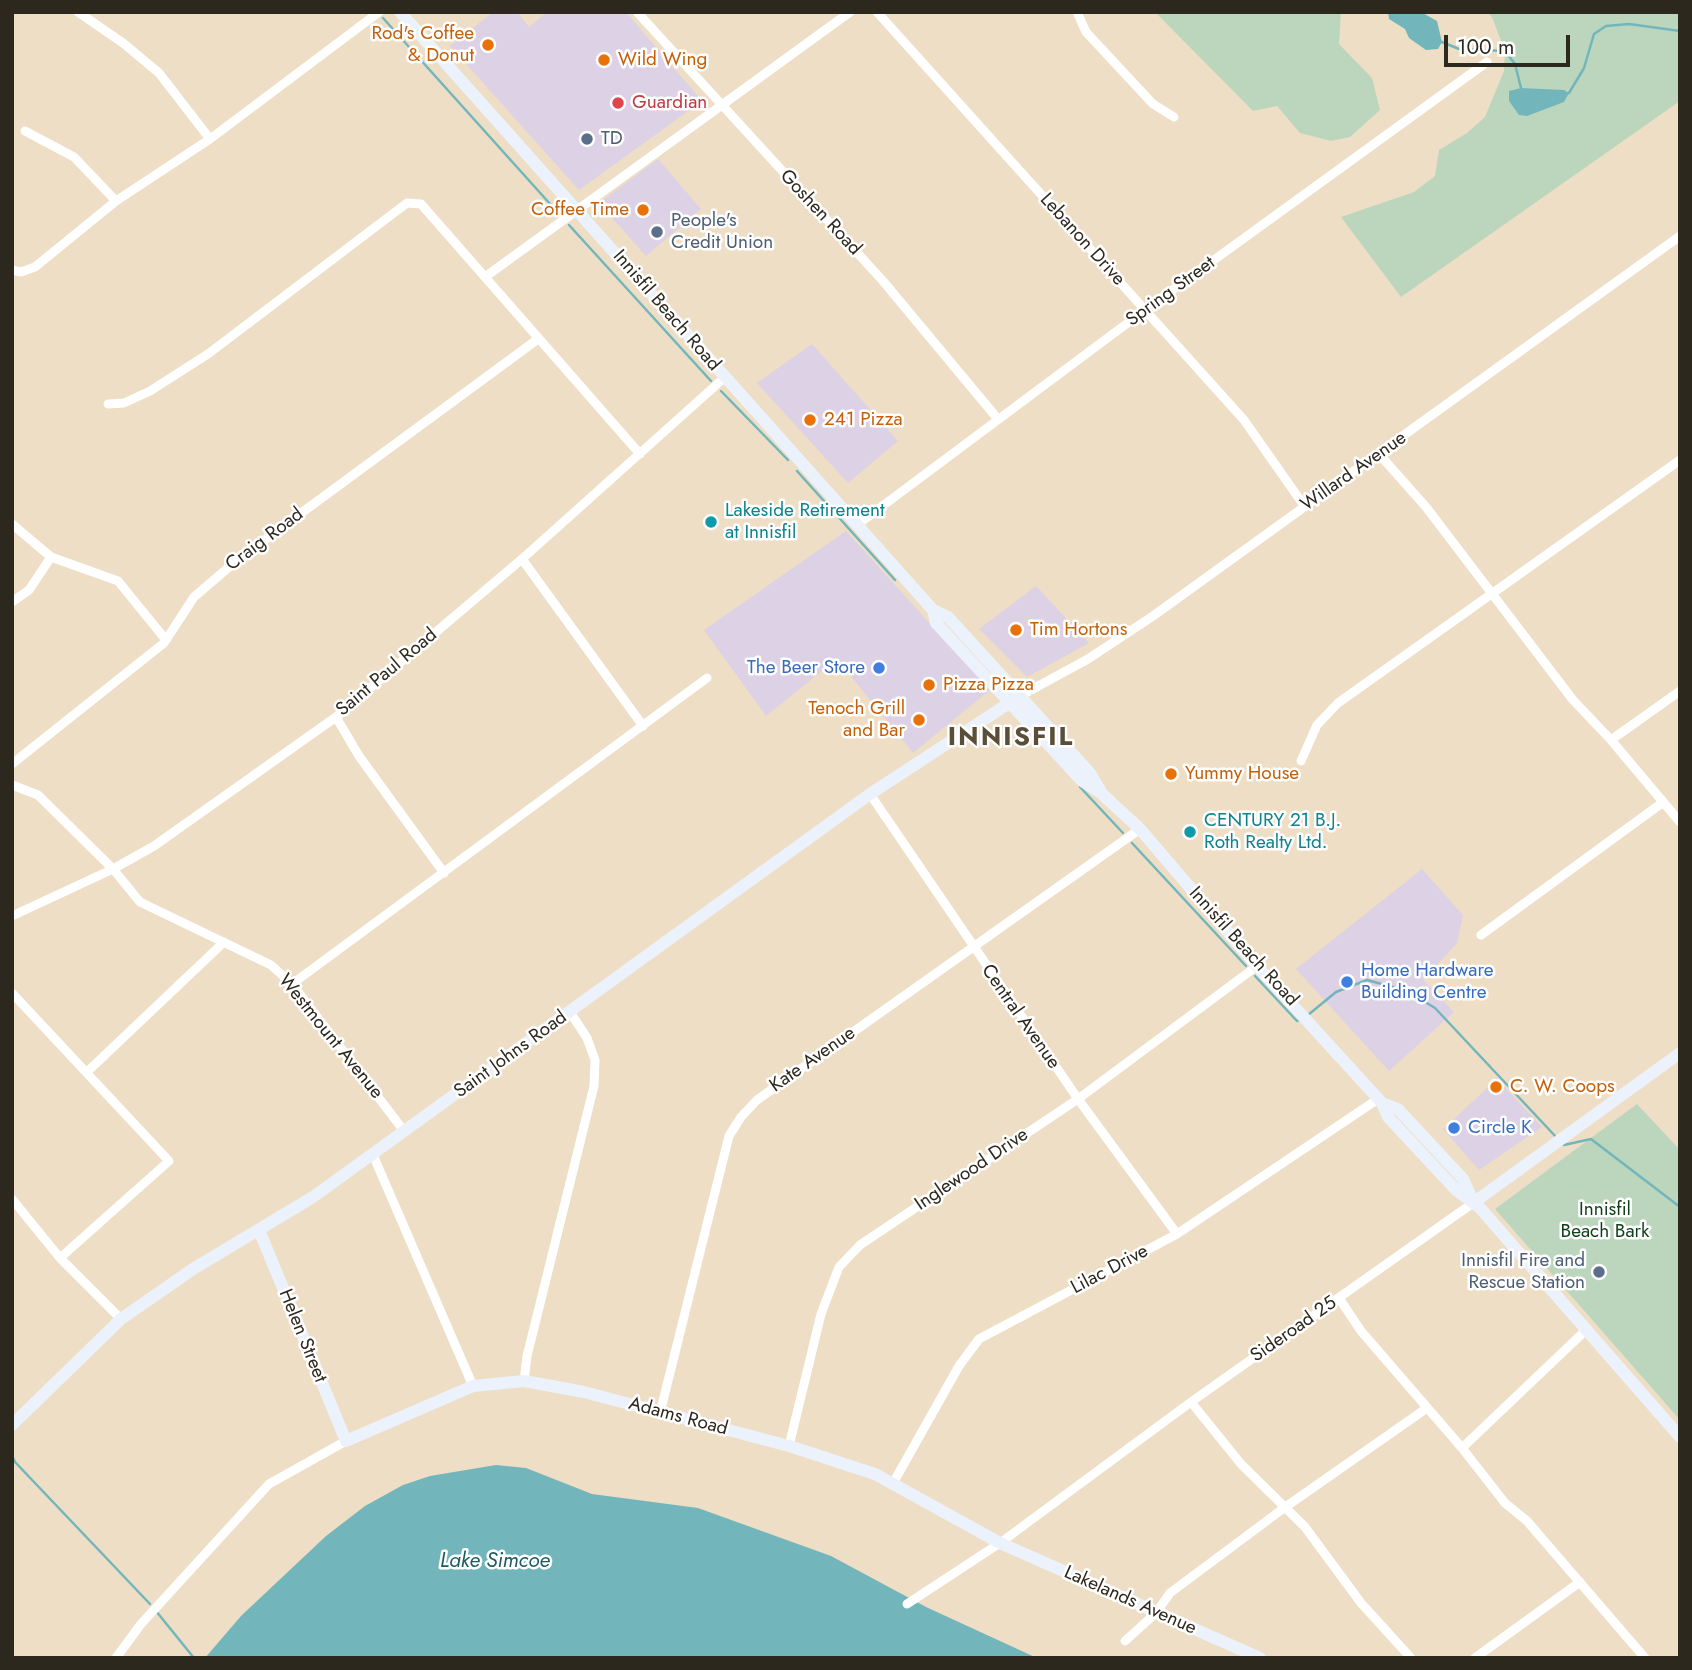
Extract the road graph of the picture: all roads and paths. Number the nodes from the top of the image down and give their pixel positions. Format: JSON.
{"nodes":[{"id":1,"x":78,"y":12,"type":"edge"},
{"id":2,"x":379,"y":12,"type":"edge"},
{"id":3,"x":400,"y":12,"type":"edge"},
{"id":4,"x":637,"y":12,"type":"edge"},
{"id":5,"x":850,"y":12,"type":"edge"},
{"id":6,"x":877,"y":12,"type":"edge"},
{"id":7,"x":1077,"y":12,"type":"edge"},
{"id":8,"x":1487,"y":62,"type":"dead end"},
{"id":9,"x":721,"y":106,"type":"junction"},
{"id":10,"x":1174,"y":117,"type":"dead end"},
{"id":11,"x":25,"y":131,"type":"dead end"},
{"id":12,"x":210,"y":139,"type":"junction"},
{"id":13,"x":116,"y":201,"type":"junction"},
{"id":14,"x":577,"y":211,"type":"junction"},
{"id":15,"x":1680,"y":236,"type":"edge"},
{"id":16,"x":12,"y":270,"type":"edge"},
{"id":17,"x":485,"y":277,"type":"junction"},
{"id":18,"x":1145,"y":310,"type":"junction"},
{"id":19,"x":538,"y":339,"type":"junction"},
{"id":20,"x":724,"y":378,"type":"junction"},
{"id":21,"x":108,"y":404,"type":"dead end"},
{"id":22,"x":997,"y":418,"type":"junction"},
{"id":23,"x":639,"y":454,"type":"junction"},
{"id":24,"x":1379,"y":454,"type":"junction"},
{"id":25,"x":1680,"y":460,"type":"edge"},
{"id":26,"x":1305,"y":507,"type":"junction"},
{"id":27,"x":12,"y":524,"type":"edge"},
{"id":28,"x":857,"y":524,"type":"junction"},
{"id":29,"x":51,"y":557,"type":"junction"},
{"id":30,"x":522,"y":559,"type":"junction"},
{"id":31,"x":1492,"y":593,"type":"junction"},
{"id":32,"x":12,"y":602,"type":"edge"},
{"id":33,"x":166,"y":640,"type":"junction"},
{"id":34,"x":707,"y":678,"type":"dead end"},
{"id":35,"x":1680,"y":691,"type":"edge"},
{"id":36,"x":1015,"y":699,"type":"junction"},
{"id":37,"x":336,"y":717,"type":"junction"},
{"id":38,"x":643,"y":726,"type":"junction"},
{"id":39,"x":1611,"y":740,"type":"junction"},
{"id":40,"x":1301,"y":761,"type":"dead end"},
{"id":41,"x":12,"y":764,"type":"edge"},
{"id":42,"x":12,"y":785,"type":"edge"},
{"id":43,"x":870,"y":794,"type":"junction"},
{"id":44,"x":1662,"y":803,"type":"junction"},
{"id":45,"x":1680,"y":822,"type":"edge"},
{"id":46,"x":1140,"y":829,"type":"junction"},
{"id":47,"x":113,"y":869,"type":"junction"},
{"id":48,"x":444,"y":873,"type":"junction"},
{"id":49,"x":12,"y":916,"type":"edge"},
{"id":50,"x":1481,"y":935,"type":"dead end"},
{"id":51,"x":224,"y":942,"type":"junction"},
{"id":52,"x":973,"y":948,"type":"junction"},
{"id":53,"x":1257,"y":966,"type":"junction"},
{"id":54,"x":292,"y":984,"type":"junction"},
{"id":55,"x":12,"y":993,"type":"edge"},
{"id":56,"x":570,"y":1012,"type":"junction"},
{"id":57,"x":1680,"y":1054,"type":"edge"},
{"id":58,"x":87,"y":1072,"type":"junction"},
{"id":59,"x":1077,"y":1099,"type":"junction"},
{"id":60,"x":1380,"y":1101,"type":"junction"},
{"id":61,"x":404,"y":1131,"type":"junction"},
{"id":62,"x":373,"y":1155,"type":"junction"},
{"id":63,"x":12,"y":1199,"type":"edge"},
{"id":64,"x":1473,"y":1203,"type":"junction"},
{"id":65,"x":259,"y":1230,"type":"junction"},
{"id":66,"x":1177,"y":1234,"type":"junction"},
{"id":67,"x":60,"y":1258,"type":"junction"},
{"id":68,"x":1339,"y":1298,"type":"junction"},
{"id":69,"x":121,"y":1319,"type":"junction"},
{"id":70,"x":1586,"y":1330,"type":"junction"},
{"id":71,"x":524,"y":1381,"type":"junction"},
{"id":72,"x":473,"y":1386,"type":"junction"},
{"id":73,"x":1191,"y":1402,"type":"junction"},
{"id":74,"x":1427,"y":1408,"type":"junction"},
{"id":75,"x":660,"y":1413,"type":"junction"},
{"id":76,"x":12,"y":1425,"type":"edge"},
{"id":77,"x":1680,"y":1437,"type":"edge"},
{"id":78,"x":346,"y":1441,"type":"junction"},
{"id":79,"x":789,"y":1446,"type":"junction"},
{"id":80,"x":1462,"y":1448,"type":"junction"},
{"id":81,"x":892,"y":1485,"type":"junction"},
{"id":82,"x":1284,"y":1508,"type":"junction"},
{"id":83,"x":1000,"y":1543,"type":"junction"},
{"id":84,"x":1580,"y":1582,"type":"junction"},
{"id":85,"x":907,"y":1604,"type":"dead end"},
{"id":86,"x":1156,"y":1613,"type":"junction"},
{"id":87,"x":1125,"y":1640,"type":"dead end"},
{"id":88,"x":116,"y":1658,"type":"edge"},
{"id":89,"x":1260,"y":1658,"type":"edge"},
{"id":90,"x":1411,"y":1658,"type":"edge"},
{"id":91,"x":1475,"y":1658,"type":"edge"},
{"id":92,"x":1645,"y":1658,"type":"edge"}],
"edges":[{"from":1,"to":12,"type":"street"},
{"from":2,"to":12,"type":"street"},
{"from":3,"to":14,"type":"street","name":"Innisfil Beach Road"},
{"from":4,"to":9,"type":"street","name":"Goshen Road"},
{"from":5,"to":9,"type":"street"},
{"from":6,"to":18,"type":"street","name":"Lebanon Drive"},
{"from":7,"to":10,"type":"street"},
{"from":8,"to":18,"type":"street","name":"Spring Street"},
{"from":9,"to":14,"type":"street"},
{"from":9,"to":22,"type":"street","name":"Goshen Road"},
{"from":11,"to":13,"type":"street"},
{"from":12,"to":13,"type":"street"},
{"from":13,"to":16,"type":"street"},
{"from":14,"to":17,"type":"street"},
{"from":14,"to":20,"type":"street","name":"Innisfil Beach Road"},
{"from":15,"to":24,"type":"street","name":"Willard Avenue"},
{"from":17,"to":19,"type":"street"},
{"from":17,"to":21,"type":"street"},
{"from":18,"to":22,"type":"street","name":"Spring Street"},
{"from":18,"to":26,"type":"street","name":"Lebanon Drive"},
{"from":19,"to":23,"type":"street"},
{"from":19,"to":33,"type":"street","name":"Craig Road"},
{"from":20,"to":23,"type":"street","name":"Saint Paul Road"},
{"from":20,"to":28,"type":"street","name":"Innisfil Beach Road"},
{"from":22,"to":28,"type":"street","name":"Spring Street"},
{"from":23,"to":30,"type":"street","name":"Saint Paul Road"},
{"from":24,"to":26,"type":"street","name":"Willard Avenue"},
{"from":24,"to":31,"type":"street"},
{"from":25,"to":31,"type":"street"},
{"from":26,"to":36,"type":"street","name":"Willard Avenue"},
{"from":27,"to":29,"type":"street"},
{"from":28,"to":36,"type":"street","name":"Innisfil Beach Road"},
{"from":29,"to":32,"type":"street"},
{"from":29,"to":33,"type":"street"},
{"from":30,"to":37,"type":"street","name":"Saint Paul Road"},
{"from":30,"to":38,"type":"street"},
{"from":31,"to":39,"type":"street"},
{"from":31,"to":40,"type":"street"},
{"from":33,"to":41,"type":"street","name":"Craig Road"},
{"from":34,"to":38,"type":"street"},
{"from":35,"to":39,"type":"street"},
{"from":36,"to":43,"type":"street","name":"Saint Johns Road"},
{"from":36,"to":46,"type":"street","name":"Innisfil Beach Road"},
{"from":37,"to":47,"type":"street","name":"Saint Paul Road"},
{"from":37,"to":48,"type":"street"},
{"from":38,"to":48,"type":"street"},
{"from":39,"to":44,"type":"street"},
{"from":42,"to":47,"type":"street","name":"Westmount Avenue"},
{"from":43,"to":52,"type":"street","name":"Central Avenue"},
{"from":43,"to":56,"type":"street","name":"Saint Johns Road"},
{"from":44,"to":45,"type":"street"},
{"from":44,"to":50,"type":"street"},
{"from":46,"to":52,"type":"street","name":"Kate Avenue"},
{"from":46,"to":53,"type":"street","name":"Innisfil Beach Road"},
{"from":47,"to":49,"type":"street","name":"Saint Paul Road"},
{"from":47,"to":51,"type":"street","name":"Westmount Avenue"},
{"from":48,"to":54,"type":"street"},
{"from":51,"to":54,"type":"street","name":"Westmount Avenue"},
{"from":51,"to":58,"type":"street"},
{"from":52,"to":59,"type":"street","name":"Central Avenue"},
{"from":52,"to":75,"type":"street","name":"Kate Avenue"},
{"from":53,"to":59,"type":"street","name":"Inglewood Drive"},
{"from":53,"to":60,"type":"street","name":"Innisfil Beach Road"},
{"from":54,"to":61,"type":"street","name":"Westmount Avenue"},
{"from":55,"to":58,"type":"street"},
{"from":56,"to":61,"type":"street","name":"Saint Johns Road"},
{"from":56,"to":71,"type":"street"},
{"from":57,"to":64,"type":"street","name":"Sideroad 25"},
{"from":58,"to":67,"type":"street"},
{"from":59,"to":66,"type":"street","name":"Central Avenue"},
{"from":59,"to":79,"type":"street","name":"Inglewood Drive"},
{"from":60,"to":64,"type":"street","name":"Innisfil Beach Road"},
{"from":60,"to":66,"type":"street","name":"Lilac Drive"},
{"from":61,"to":62,"type":"street","name":"Saint Johns Road"},
{"from":62,"to":65,"type":"street","name":"Saint Johns Road"},
{"from":62,"to":72,"type":"street"},
{"from":63,"to":67,"type":"street"},
{"from":64,"to":68,"type":"street","name":"Sideroad 25"},
{"from":64,"to":70,"type":"street","name":"Innisfil Beach Road"},
{"from":65,"to":69,"type":"street","name":"Saint Johns Road"},
{"from":65,"to":78,"type":"street","name":"Helen Street"},
{"from":66,"to":81,"type":"street","name":"Lilac Drive"},
{"from":67,"to":69,"type":"street"},
{"from":68,"to":73,"type":"street","name":"Sideroad 25"},
{"from":68,"to":74,"type":"street"},
{"from":69,"to":76,"type":"street","name":"Saint Johns Road"},
{"from":70,"to":77,"type":"street","name":"Innisfil Beach Road"},
{"from":70,"to":80,"type":"street"},
{"from":71,"to":72,"type":"street","name":"Adams Road"},
{"from":71,"to":75,"type":"street","name":"Adams Road"},
{"from":72,"to":78,"type":"street","name":"Adams Road"},
{"from":73,"to":82,"type":"street"},
{"from":73,"to":83,"type":"street","name":"Sideroad 25"},
{"from":74,"to":80,"type":"street"},
{"from":74,"to":82,"type":"street"},
{"from":75,"to":79,"type":"street","name":"Adams Road"},
{"from":78,"to":88,"type":"street"},
{"from":79,"to":81,"type":"street","name":"Adams Road"},
{"from":80,"to":84,"type":"street"},
{"from":81,"to":83,"type":"street","name":"Adams Road"},
{"from":82,"to":86,"type":"street"},
{"from":82,"to":90,"type":"street"},
{"from":83,"to":85,"type":"street","name":"Sideroad 25"},
{"from":83,"to":86,"type":"street","name":"Lakelands Avenue"},
{"from":84,"to":91,"type":"street"},
{"from":84,"to":92,"type":"street"},
{"from":86,"to":87,"type":"street"},
{"from":86,"to":89,"type":"street","name":"Lakelands Avenue"}]}
